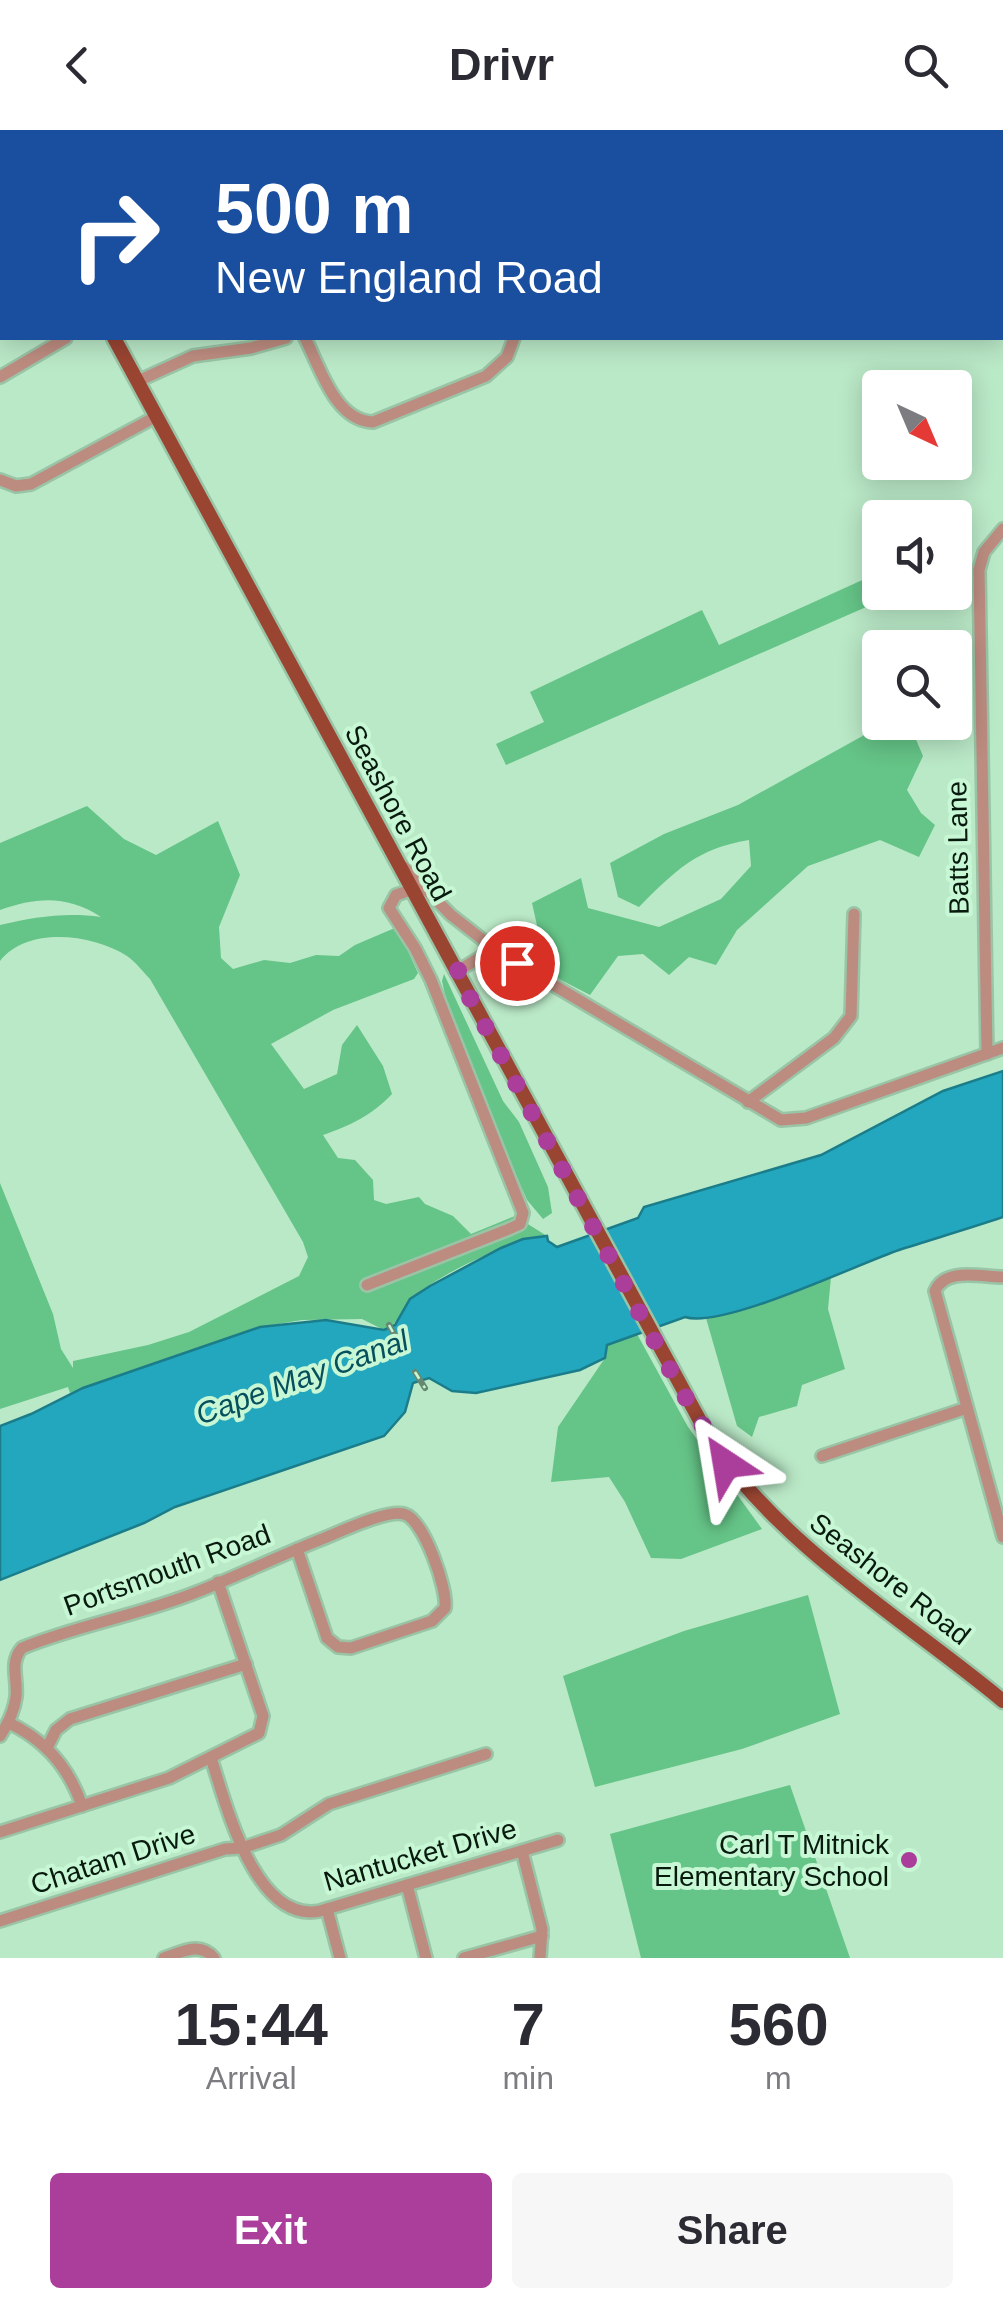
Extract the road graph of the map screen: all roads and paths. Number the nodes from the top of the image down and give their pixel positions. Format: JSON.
{"nodes":[{"id":1,"x":63,"y":340,"type":"edge"},
{"id":2,"x":115,"y":340,"type":"edge"},
{"id":3,"x":279,"y":340,"type":"edge"},
{"id":4,"x":306,"y":340,"type":"edge"},
{"id":5,"x":513,"y":340,"type":"edge"},
{"id":6,"x":0,"y":377,"type":"edge"},
{"id":7,"x":138,"y":381,"type":"junction"},
{"id":8,"x":157,"y":416,"type":"junction"},
{"id":9,"x":0,"y":480,"type":"edge"},
{"id":10,"x":1003,"y":530,"type":"edge"},
{"id":11,"x":394,"y":857,"type":"junction"},
{"id":12,"x":411,"y":890,"type":"junction"},
{"id":13,"x":854,"y":914,"type":"dead end"},
{"id":14,"x":501,"y":954,"type":"junction"},
{"id":15,"x":456,"y":972,"type":"junction"},
{"id":16,"x":1003,"y":1048,"type":"edge"},
{"id":17,"x":987,"y":1054,"type":"junction"},
{"id":18,"x":748,"y":1102,"type":"junction"},
{"id":19,"x":1003,"y":1277,"type":"edge"},
{"id":20,"x":367,"y":1285,"type":"dead end"},
{"id":21,"x":967,"y":1408,"type":"junction"},
{"id":22,"x":822,"y":1456,"type":"dead end"},
{"id":23,"x":1003,"y":1537,"type":"edge"},
{"id":24,"x":297,"y":1549,"type":"junction"},
{"id":25,"x":218,"y":1582,"type":"junction"},
{"id":26,"x":246,"y":1664,"type":"junction"},
{"id":27,"x":1003,"y":1700,"type":"edge"},
{"id":28,"x":8,"y":1722,"type":"junction"},
{"id":29,"x":0,"y":1736,"type":"edge"},
{"id":30,"x":47,"y":1748,"type":"junction"},
{"id":31,"x":486,"y":1754,"type":"dead end"},
{"id":32,"x":211,"y":1758,"type":"junction"},
{"id":33,"x":82,"y":1806,"type":"junction"},
{"id":34,"x":0,"y":1832,"type":"edge"},
{"id":35,"x":558,"y":1840,"type":"dead end"},
{"id":36,"x":242,"y":1848,"type":"junction"},
{"id":37,"x":522,"y":1851,"type":"junction"},
{"id":38,"x":407,"y":1885,"type":"junction"},
{"id":39,"x":327,"y":1909,"type":"junction"},
{"id":40,"x":0,"y":1921,"type":"edge"},
{"id":41,"x":542,"y":1936,"type":"junction"},
{"id":42,"x":164,"y":1958,"type":"edge"},
{"id":43,"x":214,"y":1958,"type":"edge"},
{"id":44,"x":340,"y":1958,"type":"edge"},
{"id":45,"x":426,"y":1958,"type":"edge"},
{"id":46,"x":464,"y":1958,"type":"edge"},
{"id":47,"x":540,"y":1958,"type":"edge"}],
"edges":[{"from":1,"to":6,"type":"street"},
{"from":2,"to":7,"type":"main road","name":"Seashore Road"},
{"from":3,"to":7,"type":"street"},
{"from":4,"to":5,"type":"street"},
{"from":7,"to":8,"type":"main road","name":"Seashore Road"},
{"from":8,"to":9,"type":"street"},
{"from":8,"to":11,"type":"main road","name":"Seashore Road"},
{"from":10,"to":17,"type":"street","name":"Batts Lane"},
{"from":11,"to":12,"type":"main road","name":"Seashore Road"},
{"from":11,"to":14,"type":"street"},
{"from":12,"to":15,"type":"main road","name":"Seashore Road"},
{"from":12,"to":20,"type":"street"},
{"from":13,"to":18,"type":"street"},
{"from":14,"to":15,"type":"street"},
{"from":14,"to":18,"type":"street"},
{"from":15,"to":27,"type":"main road","name":"Seashore Road"},
{"from":16,"to":17,"type":"street"},
{"from":17,"to":18,"type":"street"},
{"from":19,"to":21,"type":"street"},
{"from":21,"to":22,"type":"street"},
{"from":21,"to":23,"type":"street"},
{"from":24,"to":24,"type":"street","name":"Portsmouth Road"},
{"from":24,"to":25,"type":"street","name":"Portsmouth Road"},
{"from":25,"to":26,"type":"street"},
{"from":25,"to":28,"type":"street","name":"Portsmouth Road"},
{"from":26,"to":30,"type":"street"},
{"from":26,"to":32,"type":"street"},
{"from":28,"to":29,"type":"street","name":"Portsmouth Road"},
{"from":28,"to":30,"type":"street"},
{"from":30,"to":33,"type":"street"},
{"from":31,"to":36,"type":"street","name":"Chatam Drive"},
{"from":32,"to":33,"type":"street"},
{"from":32,"to":36,"type":"street","name":"Nantucket Drive"},
{"from":33,"to":34,"type":"street"},
{"from":35,"to":37,"type":"street","name":"Nantucket Drive"},
{"from":36,"to":39,"type":"street","name":"Nantucket Drive"},
{"from":36,"to":40,"type":"street","name":"Chatam Drive"},
{"from":37,"to":38,"type":"street","name":"Nantucket Drive"},
{"from":37,"to":41,"type":"street"},
{"from":38,"to":39,"type":"street","name":"Nantucket Drive"},
{"from":38,"to":45,"type":"street"},
{"from":39,"to":44,"type":"street"},
{"from":41,"to":46,"type":"street"},
{"from":41,"to":47,"type":"street"},
{"from":42,"to":43,"type":"street"}]}
